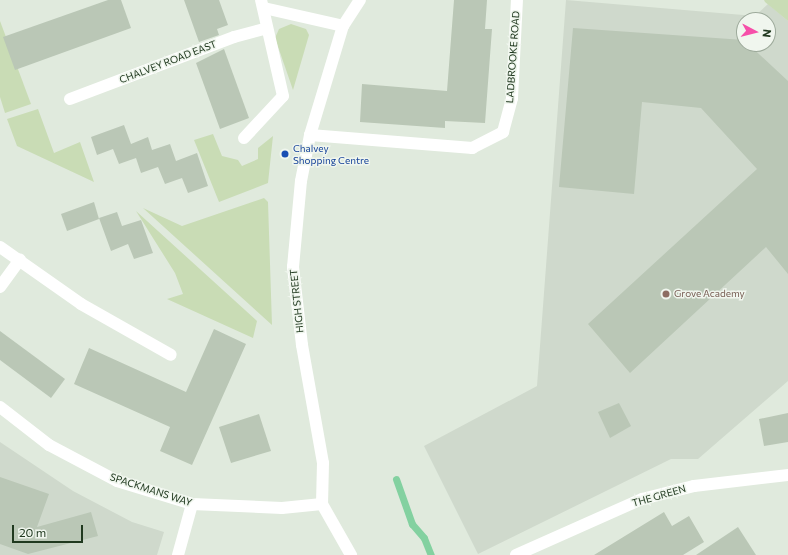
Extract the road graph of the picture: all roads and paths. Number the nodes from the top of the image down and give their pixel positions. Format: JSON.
{"nodes":[{"id":1,"x":360,"y":0,"type":"edge"},
{"id":2,"x":517,"y":0,"type":"edge"},
{"id":3,"x":263,"y":4,"type":"edge"},
{"id":4,"x":344,"y":26,"type":"junction"},
{"id":5,"x":267,"y":28,"type":"junction"},
{"id":6,"x":70,"y":99,"type":"dead end"},
{"id":7,"x":310,"y":135,"type":"junction"},
{"id":8,"x":244,"y":138,"type":"dead end"},
{"id":9,"x":0,"y":247,"type":"edge"},
{"id":10,"x":20,"y":259,"type":"junction"},
{"id":11,"x":0,"y":287,"type":"edge"},
{"id":12,"x":171,"y":356,"type":"dead end"},
{"id":13,"x":0,"y":407,"type":"edge"},
{"id":14,"x":787,"y":478,"type":"edge"},
{"id":15,"x":192,"y":504,"type":"junction"},
{"id":16,"x":322,"y":504,"type":"junction"},
{"id":17,"x":178,"y":555,"type":"edge"},
{"id":18,"x":351,"y":555,"type":"edge"},
{"id":19,"x":516,"y":555,"type":"edge"}],
"edges":[{"from":1,"to":4,"type":"street","name":"HIGH STREET"},
{"from":2,"to":7,"type":"street","name":"LADBROOKE ROAD"},
{"from":3,"to":4,"type":"street"},
{"from":3,"to":5,"type":"street"},
{"from":4,"to":7,"type":"street","name":"HIGH STREET"},
{"from":5,"to":6,"type":"street","name":"CHALVEY ROAD EAST"},
{"from":5,"to":8,"type":"street"},
{"from":7,"to":16,"type":"street","name":"HIGH STREET"},
{"from":9,"to":10,"type":"street"},
{"from":10,"to":11,"type":"street"},
{"from":10,"to":12,"type":"street"},
{"from":13,"to":15,"type":"street","name":"SPACKMANS WAY"},
{"from":14,"to":19,"type":"street","name":"THE GREEN"},
{"from":15,"to":16,"type":"street","name":"SPACKMANS WAY"},
{"from":15,"to":17,"type":"street"},
{"from":16,"to":18,"type":"street"}]}
